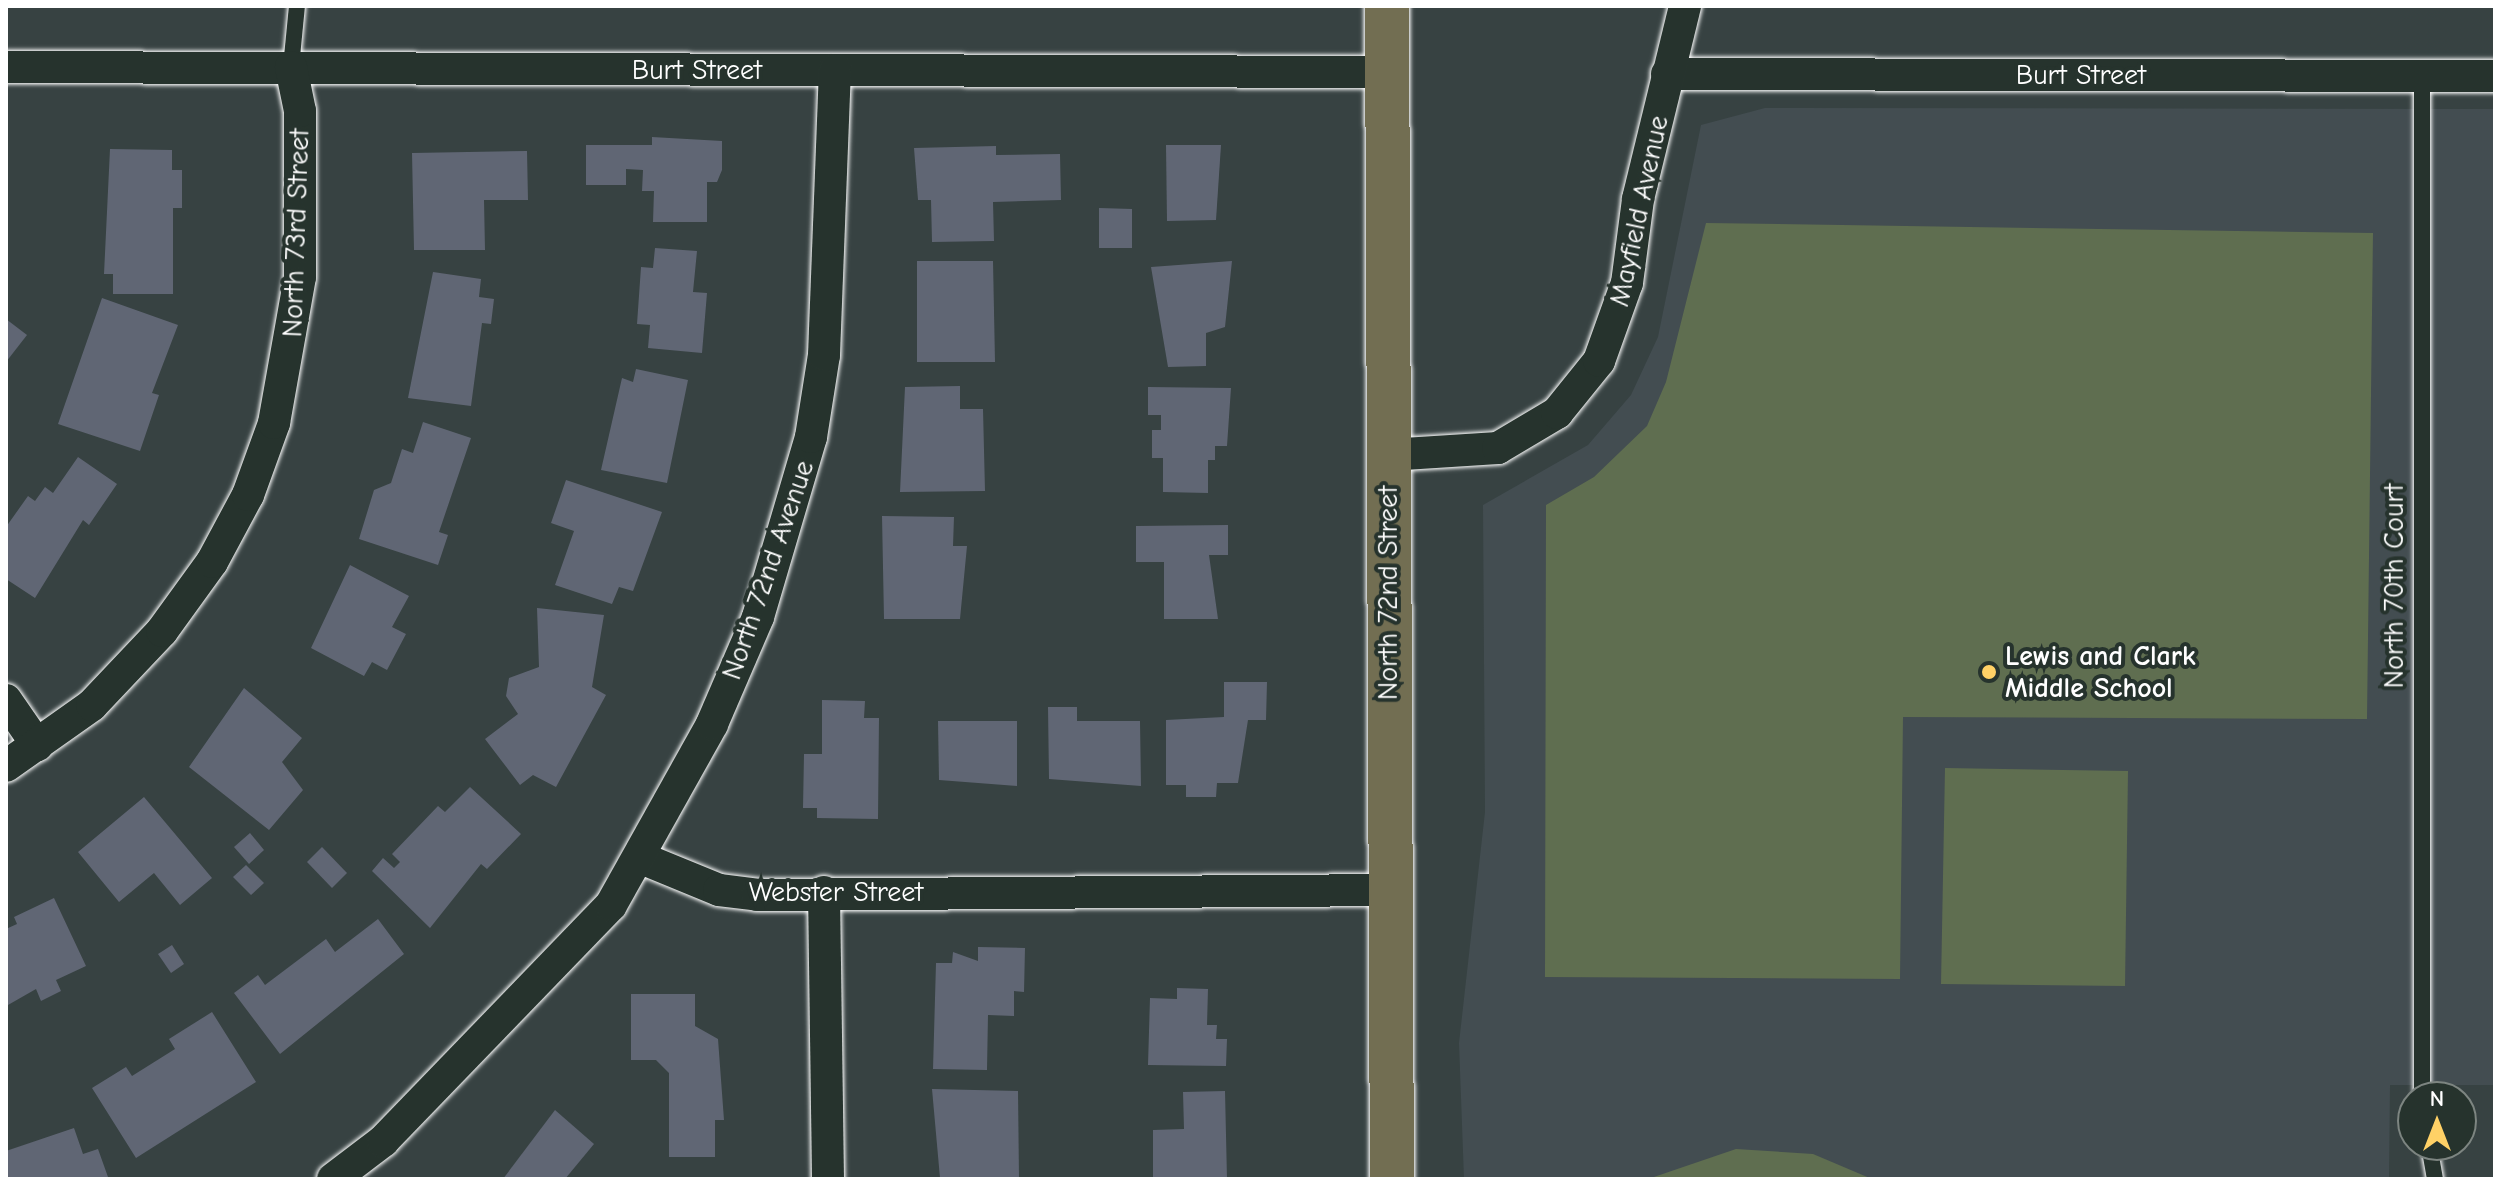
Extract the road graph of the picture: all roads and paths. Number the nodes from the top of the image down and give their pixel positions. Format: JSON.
{"nodes":[{"id":1,"x":297,"y":6,"type":"edge"},
{"id":2,"x":1387,"y":6,"type":"edge"},
{"id":3,"x":1685,"y":6,"type":"edge"},
{"id":4,"x":6,"y":67,"type":"edge"},
{"id":5,"x":291,"y":67,"type":"junction"},
{"id":6,"x":835,"y":70,"type":"junction"},
{"id":7,"x":1388,"y":72,"type":"junction"},
{"id":8,"x":1667,"y":74,"type":"junction"},
{"id":9,"x":2422,"y":75,"type":"junction"},
{"id":10,"x":2495,"y":76,"type":"edge"},
{"id":11,"x":1388,"y":455,"type":"junction"},
{"id":12,"x":6,"y":700,"type":"edge"},
{"id":13,"x":37,"y":745,"type":"junction"},
{"id":14,"x":6,"y":766,"type":"edge"},
{"id":15,"x":641,"y":858,"type":"junction"},
{"id":16,"x":1389,"y":890,"type":"junction"},
{"id":17,"x":824,"y":892,"type":"junction"},
{"id":18,"x":2422,"y":1081,"type":"edge"},
{"id":19,"x":333,"y":1179,"type":"edge"},
{"id":20,"x":828,"y":1179,"type":"edge"},
{"id":21,"x":1392,"y":1179,"type":"edge"}],
"edges":[{"from":1,"to":5,"type":"lane"},
{"from":2,"to":7,"type":"main road","name":"North 72nd Street"},
{"from":3,"to":8,"type":"street","name":"Mayfield Avenue"},
{"from":4,"to":5,"type":"street","name":"Burt Street"},
{"from":5,"to":6,"type":"street","name":"Burt Street"},
{"from":5,"to":13,"type":"street","name":"North 73rd Street"},
{"from":6,"to":7,"type":"street","name":"Burt Street"},
{"from":6,"to":15,"type":"street","name":"North 72nd Avenue"},
{"from":7,"to":11,"type":"main road","name":"North 72nd Street"},
{"from":8,"to":9,"type":"street","name":"Burt Street"},
{"from":8,"to":11,"type":"street","name":"Mayfield Avenue"},
{"from":9,"to":10,"type":"street","name":"Burt Street"},
{"from":9,"to":18,"type":"lane","name":"North 70th Court"},
{"from":11,"to":16,"type":"main road","name":"North 72nd Street"},
{"from":12,"to":13,"type":"street"},
{"from":13,"to":14,"type":"street","name":"North 73rd Street"},
{"from":15,"to":17,"type":"street","name":"Webster Street"},
{"from":15,"to":19,"type":"street"},
{"from":16,"to":17,"type":"street","name":"Webster Street"},
{"from":16,"to":21,"type":"main road","name":"North 72nd Street"},
{"from":17,"to":20,"type":"street"}]}
